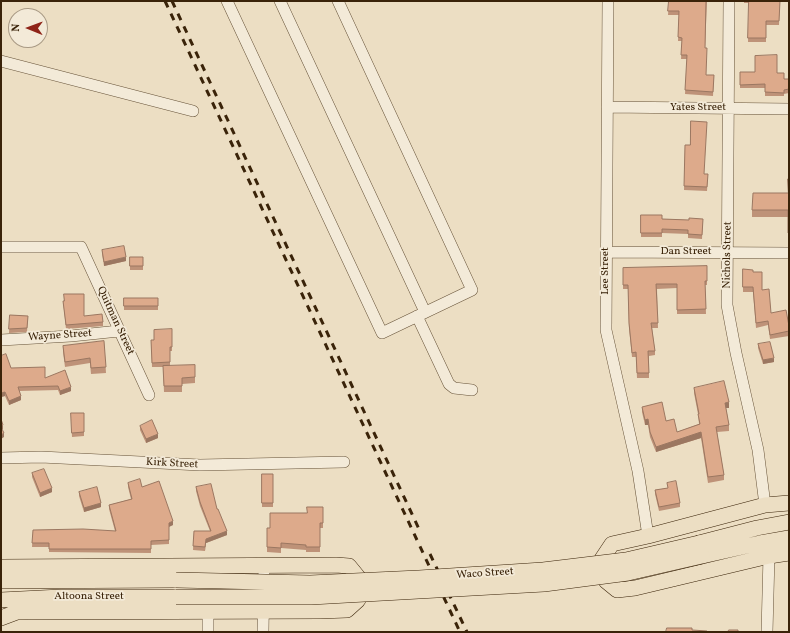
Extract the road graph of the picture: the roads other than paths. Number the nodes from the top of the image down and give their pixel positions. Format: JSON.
{"nodes":[{"id":1,"x":227,"y":1,"type":"edge"},
{"id":2,"x":280,"y":1,"type":"edge"},
{"id":3,"x":338,"y":1,"type":"edge"},
{"id":4,"x":608,"y":1,"type":"edge"},
{"id":5,"x":729,"y":1,"type":"edge"},
{"id":6,"x":1,"y":61,"type":"edge"},
{"id":7,"x":607,"y":107,"type":"junction"},
{"id":8,"x":728,"y":108,"type":"junction"},
{"id":9,"x":789,"y":109,"type":"edge"},
{"id":10,"x":193,"y":111,"type":"dead end"},
{"id":11,"x":1,"y":247,"type":"edge"},
{"id":12,"x":607,"y":252,"type":"junction"},
{"id":13,"x":728,"y":252,"type":"junction"},
{"id":14,"x":789,"y":253,"type":"edge"},
{"id":15,"x":421,"y":314,"type":"junction"},
{"id":16,"x":119,"y":331,"type":"junction"},
{"id":17,"x":1,"y":340,"type":"edge"},
{"id":18,"x":472,"y":390,"type":"dead end"},
{"id":19,"x":149,"y":395,"type":"dead end"},
{"id":20,"x":1,"y":458,"type":"edge"},
{"id":21,"x":344,"y":462,"type":"dead end"},
{"id":22,"x":789,"y":503,"type":"edge"},
{"id":23,"x":765,"y":505,"type":"junction"},
{"id":24,"x":789,"y":522,"type":"edge"},
{"id":25,"x":648,"y":536,"type":"junction"},
{"id":26,"x":789,"y":538,"type":"edge"},
{"id":27,"x":700,"y":549,"type":"junction"},
{"id":28,"x":789,"y":553,"type":"edge"},
{"id":29,"x":769,"y":556,"type":"junction"},
{"id":30,"x":1,"y":566,"type":"edge"},
{"id":31,"x":264,"y":566,"type":"junction"},
{"id":32,"x":176,"y":580,"type":"joint"},
{"id":33,"x":1,"y":581,"type":"edge"},
{"id":34,"x":176,"y":597,"type":"joint"},
{"id":35,"x":1,"y":600,"type":"edge"},
{"id":36,"x":1,"y":609,"type":"edge"},
{"id":37,"x":208,"y":611,"type":"junction"},
{"id":38,"x":263,"y":611,"type":"junction"},
{"id":39,"x":17,"y":612,"type":"junction"},
{"id":40,"x":1,"y":618,"type":"edge"},
{"id":41,"x":208,"y":632,"type":"edge"},
{"id":42,"x":263,"y":632,"type":"edge"},
{"id":43,"x":767,"y":632,"type":"edge"}],
"edges":[{"from":1,"to":15,"type":"street"},
{"from":2,"to":15,"type":"street"},
{"from":3,"to":15,"type":"street"},
{"from":4,"to":7,"type":"street","name":"Lee Street"},
{"from":5,"to":8,"type":"street","name":"Nichols Street"},
{"from":6,"to":10,"type":"street"},
{"from":7,"to":8,"type":"street","name":"Yates Street"},
{"from":7,"to":12,"type":"street","name":"Lee Street"},
{"from":8,"to":9,"type":"street","name":"Yates Street"},
{"from":8,"to":13,"type":"street","name":"Nichols Street"},
{"from":11,"to":16,"type":"street","name":"Quitman Street"},
{"from":12,"to":13,"type":"street","name":"Dan Street"},
{"from":12,"to":25,"type":"street","name":"Lee Street"},
{"from":13,"to":14,"type":"street","name":"Dan Street"},
{"from":13,"to":23,"type":"street","name":"Nichols Street"},
{"from":15,"to":18,"type":"street"},
{"from":16,"to":17,"type":"street","name":"Wayne Street"},
{"from":16,"to":19,"type":"street","name":"Quitman Street"},
{"from":20,"to":21,"type":"street","name":"Kirk Street"},
{"from":22,"to":23,"type":"main road"},
{"from":23,"to":25,"type":"main road"},
{"from":24,"to":27,"type":"main road","name":"Waco Street"},
{"from":25,"to":29,"type":"main road"},
{"from":26,"to":27,"type":"main road","name":"Waco Street"},
{"from":27,"to":32,"type":"main road","name":"Waco Street","bridge":true},
{"from":27,"to":34,"type":"main road","name":"Waco Street","bridge":true},
{"from":28,"to":29,"type":"main road"},
{"from":29,"to":43,"type":"street"},
{"from":30,"to":31,"type":"main road"},
{"from":31,"to":38,"type":"street"},
{"from":31,"to":38,"type":"main road"},
{"from":32,"to":33,"type":"main road","name":"Altoona Street"},
{"from":34,"to":35,"type":"main road","name":"Altoona Street"},
{"from":36,"to":39,"type":"main road"},
{"from":37,"to":38,"type":"main road"},
{"from":37,"to":39,"type":"main road"},
{"from":37,"to":41,"type":"street"},
{"from":38,"to":42,"type":"street"},
{"from":39,"to":40,"type":"main road"}]}
